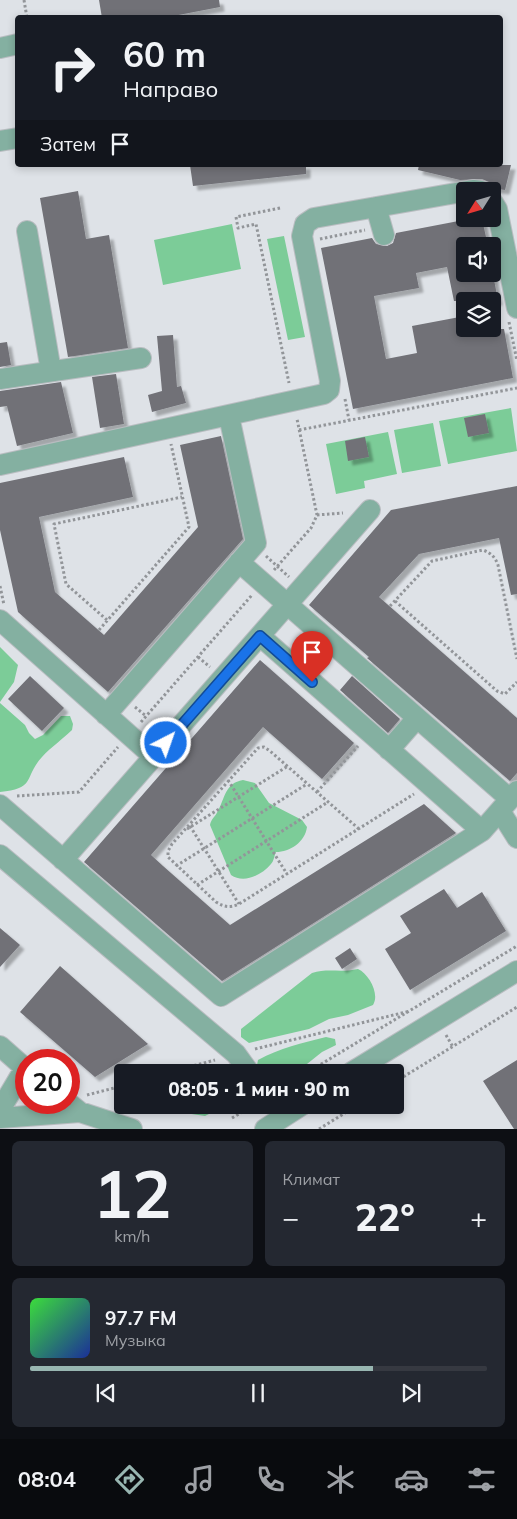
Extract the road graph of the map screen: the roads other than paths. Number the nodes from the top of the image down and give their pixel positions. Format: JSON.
{"nodes":[{"id":1,"x":15,"y":45,"type":"edge"},
{"id":2,"x":0,"y":48,"type":"edge"},
{"id":3,"x":15,"y":138,"type":"edge"},
{"id":4,"x":0,"y":141,"type":"edge"},
{"id":5,"x":456,"y":193,"type":"edge"},
{"id":6,"x":376,"y":207,"type":"junction"},
{"id":7,"x":501,"y":228,"type":"edge"},
{"id":8,"x":27,"y":231,"type":"dead end"},
{"id":9,"x":383,"y":231,"type":"road end"},
{"id":10,"x":517,"y":308,"type":"edge"},
{"id":11,"x":141,"y":358,"type":"dead end"},
{"id":12,"x":51,"y":371,"type":"junction"},
{"id":13,"x":0,"y":379,"type":"edge"},
{"id":14,"x":229,"y":416,"type":"junction"},
{"id":15,"x":0,"y":465,"type":"edge"},
{"id":16,"x":370,"y":510,"type":"dead end"},
{"id":17,"x":239,"y":562,"type":"junction"},
{"id":18,"x":288,"y":604,"type":"junction"},
{"id":19,"x":0,"y":620,"type":"edge"},
{"id":20,"x":260,"y":636,"type":"junction"},
{"id":21,"x":106,"y":715,"type":"junction"},
{"id":22,"x":417,"y":718,"type":"junction"},
{"id":23,"x":389,"y":750,"type":"junction"},
{"id":24,"x":154,"y":757,"type":"junction"},
{"id":25,"x":509,"y":800,"type":"edge"},
{"id":26,"x":5,"y":801,"type":"edge"},
{"id":27,"x":482,"y":831,"type":"junction"},
{"id":28,"x":517,"y":838,"type":"edge"},
{"id":29,"x":0,"y":855,"type":"edge"},
{"id":30,"x":64,"y":860,"type":"junction"},
{"id":31,"x":517,"y":971,"type":"edge"},
{"id":32,"x":0,"y":1046,"type":"edge"},
{"id":33,"x":15,"y":1059,"type":"edge"},
{"id":34,"x":243,"y":1064,"type":"edge"},
{"id":35,"x":365,"y":1064,"type":"edge"},
{"id":36,"x":15,"y":1086,"type":"edge"},
{"id":37,"x":80,"y":1104,"type":"edge"},
{"id":38,"x":0,"y":1110,"type":"edge"},
{"id":39,"x":21,"y":1114,"type":"edge"},
{"id":40,"x":0,"y":1118,"type":"edge"},
{"id":41,"x":132,"y":1129,"type":"edge"}],
"edges":[{"from":1,"to":2,"type":"street"},
{"from":3,"to":4,"type":"street"},
{"from":5,"to":6,"type":"street"},
{"from":6,"to":9,"type":"street"},
{"from":6,"to":14,"type":"street"},
{"from":7,"to":10,"type":"street"},
{"from":8,"to":12,"type":"street"},
{"from":11,"to":12,"type":"street"},
{"from":12,"to":13,"type":"street"},
{"from":14,"to":15,"type":"street"},
{"from":14,"to":17,"type":"street"},
{"from":16,"to":18,"type":"street"},
{"from":17,"to":18,"type":"street"},
{"from":17,"to":21,"type":"street"},
{"from":18,"to":20,"type":"street"},
{"from":18,"to":22,"type":"street"},
{"from":19,"to":21,"type":"street"},
{"from":20,"to":23,"type":"street"},
{"from":20,"to":24,"type":"street"},
{"from":21,"to":24,"type":"street"},
{"from":22,"to":23,"type":"street"},
{"from":22,"to":25,"type":"street"},
{"from":23,"to":27,"type":"street"},
{"from":24,"to":30,"type":"street"},
{"from":25,"to":27,"type":"street"},
{"from":25,"to":28,"type":"street"},
{"from":26,"to":30,"type":"street"},
{"from":27,"to":30,"type":"street"},
{"from":29,"to":34,"type":"street"},
{"from":31,"to":35,"type":"street"},
{"from":32,"to":33,"type":"street"},
{"from":36,"to":38,"type":"street"},
{"from":37,"to":41,"type":"street"},
{"from":39,"to":40,"type":"street"}]}
